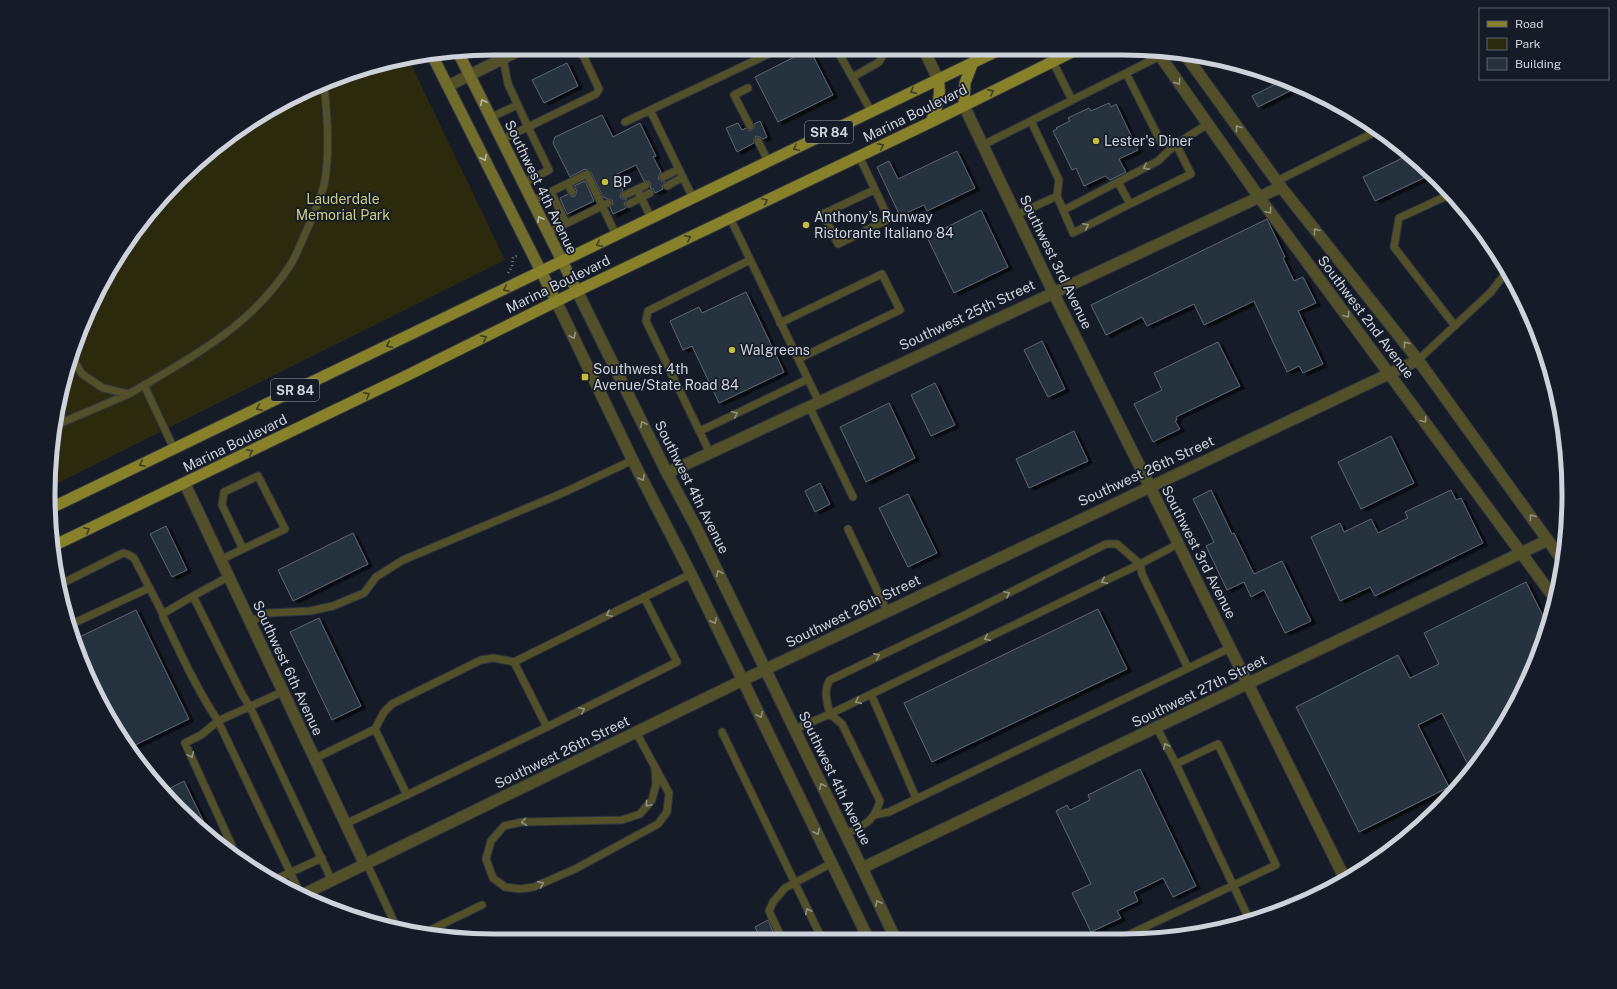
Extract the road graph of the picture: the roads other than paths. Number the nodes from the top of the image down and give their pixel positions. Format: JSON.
{"nodes":[{"id":1,"x":510,"y":55,"type":"edge"},
{"id":2,"x":583,"y":55,"type":"edge"},
{"id":3,"x":766,"y":55,"type":"edge"},
{"id":4,"x":840,"y":55,"type":"edge"},
{"id":5,"x":883,"y":55,"type":"edge"},
{"id":6,"x":926,"y":55,"type":"edge"},
{"id":7,"x":988,"y":55,"type":"edge"},
{"id":8,"x":1066,"y":55,"type":"edge"},
{"id":9,"x":1153,"y":56,"type":"edge"},
{"id":10,"x":460,"y":57,"type":"edge"},
{"id":11,"x":1161,"y":57,"type":"edge"},
{"id":12,"x":503,"y":58,"type":"junction"},
{"id":13,"x":434,"y":59,"type":"edge"},
{"id":14,"x":1189,"y":60,"type":"edge"},
{"id":15,"x":973,"y":62,"type":"junction"},
{"id":16,"x":1053,"y":62,"type":"junction"},
{"id":17,"x":1126,"y":73,"type":"junction"},
{"id":18,"x":469,"y":74,"type":"junction"},
{"id":19,"x":852,"y":77,"type":"junction"},
{"id":20,"x":938,"y":79,"type":"junction"},
{"id":21,"x":448,"y":86,"type":"junction"},
{"id":22,"x":748,"y":88,"type":"dead end"},
{"id":23,"x":325,"y":89,"type":"edge"},
{"id":24,"x":1072,"y":100,"type":"junction"},
{"id":25,"x":517,"y":105,"type":"junction"},
{"id":26,"x":964,"y":106,"type":"junction"},
{"id":27,"x":650,"y":110,"type":"junction"},
{"id":28,"x":871,"y":111,"type":"junction"},
{"id":29,"x":490,"y":118,"type":"junction"},
{"id":30,"x":1031,"y":121,"type":"junction"},
{"id":31,"x":626,"y":122,"type":"dead end"},
{"id":32,"x":931,"y":122,"type":"junction"},
{"id":33,"x":1208,"y":124,"type":"junction"},
{"id":34,"x":750,"y":126,"type":"dead end"},
{"id":35,"x":528,"y":127,"type":"junction"},
{"id":36,"x":1373,"y":133,"type":"edge"},
{"id":37,"x":501,"y":140,"type":"junction"},
{"id":38,"x":758,"y":141,"type":"dead end"},
{"id":39,"x":1176,"y":144,"type":"junction"},
{"id":40,"x":983,"y":145,"type":"junction"},
{"id":41,"x":859,"y":156,"type":"junction"},
{"id":42,"x":768,"y":161,"type":"junction"},
{"id":43,"x":679,"y":169,"type":"junction"},
{"id":44,"x":663,"y":177,"type":"dead end"},
{"id":45,"x":683,"y":177,"type":"junction"},
{"id":46,"x":1118,"y":182,"type":"junction"},
{"id":47,"x":523,"y":183,"type":"junction"},
{"id":48,"x":567,"y":184,"type":"junction"},
{"id":49,"x":1279,"y":184,"type":"junction"},
{"id":50,"x":646,"y":185,"type":"dead end"},
{"id":51,"x":667,"y":186,"type":"dead end"},
{"id":52,"x":637,"y":189,"type":"junction"},
{"id":53,"x":874,"y":190,"type":"junction"},
{"id":54,"x":551,"y":192,"type":"junction"},
{"id":55,"x":572,"y":192,"type":"dead end"},
{"id":56,"x":650,"y":194,"type":"dead end"},
{"id":57,"x":625,"y":195,"type":"dead end"},
{"id":58,"x":1057,"y":196,"type":"junction"},
{"id":59,"x":1259,"y":196,"type":"junction"},
{"id":60,"x":1445,"y":197,"type":"edge"},
{"id":61,"x":641,"y":198,"type":"junction"},
{"id":62,"x":693,"y":198,"type":"junction"},
{"id":63,"x":532,"y":201,"type":"junction"},
{"id":64,"x":605,"y":204,"type":"junction"},
{"id":65,"x":629,"y":204,"type":"dead end"},
{"id":66,"x":1130,"y":204,"type":"junction"},
{"id":67,"x":580,"y":208,"type":"dead end"},
{"id":68,"x":1064,"y":210,"type":"junction"},
{"id":69,"x":583,"y":215,"type":"junction"},
{"id":70,"x":1016,"y":215,"type":"junction"},
{"id":71,"x":651,"y":218,"type":"junction"},
{"id":72,"x":730,"y":218,"type":"junction"},
{"id":73,"x":566,"y":223,"type":"junction"},
{"id":74,"x":547,"y":233,"type":"junction"},
{"id":75,"x":616,"y":235,"type":"junction"},
{"id":76,"x":750,"y":260,"type":"junction"},
{"id":77,"x":562,"y":262,"type":"junction"},
{"id":78,"x":541,"y":272,"type":"junction"},
{"id":79,"x":1503,"y":276,"type":"edge"},
{"id":80,"x":577,"y":291,"type":"junction"},
{"id":81,"x":1053,"y":292,"type":"junction"},
{"id":82,"x":556,"y":301,"type":"junction"},
{"id":83,"x":780,"y":322,"type":"junction"},
{"id":84,"x":1454,"y":326,"type":"junction"},
{"id":85,"x":798,"y":359,"type":"junction"},
{"id":86,"x":1418,"y":360,"type":"junction"},
{"id":87,"x":75,"y":362,"type":"edge"},
{"id":88,"x":1390,"y":374,"type":"junction"},
{"id":89,"x":808,"y":379,"type":"junction"},
{"id":90,"x":144,"y":386,"type":"junction"},
{"id":91,"x":129,"y":394,"type":"junction"},
{"id":92,"x":814,"y":404,"type":"junction"},
{"id":93,"x":61,"y":423,"type":"edge"},
{"id":94,"x":700,"y":431,"type":"junction"},
{"id":95,"x":174,"y":449,"type":"junction"},
{"id":96,"x":710,"y":452,"type":"junction"},
{"id":97,"x":632,"y":460,"type":"junction"},
{"id":98,"x":667,"y":473,"type":"junction"},
{"id":99,"x":184,"y":484,"type":"junction"},
{"id":100,"x":1149,"y":486,"type":"junction"},
{"id":101,"x":853,"y":497,"type":"dead end"},
{"id":102,"x":55,"y":506,"type":"edge"},
{"id":103,"x":848,"y":529,"type":"dead end"},
{"id":104,"x":1548,"y":540,"type":"junction"},
{"id":105,"x":58,"y":544,"type":"edge"},
{"id":106,"x":1178,"y":544,"type":"junction"},
{"id":107,"x":243,"y":549,"type":"junction"},
{"id":108,"x":1521,"y":552,"type":"junction"},
{"id":109,"x":1558,"y":554,"type":"edge"},
{"id":110,"x":220,"y":560,"type":"junction"},
{"id":111,"x":1140,"y":564,"type":"junction"},
{"id":112,"x":691,"y":574,"type":"junction"},
{"id":113,"x":228,"y":577,"type":"junction"},
{"id":114,"x":64,"y":583,"type":"edge"},
{"id":115,"x":149,"y":588,"type":"junction"},
{"id":116,"x":1551,"y":593,"type":"edge"},
{"id":117,"x":193,"y":596,"type":"junction"},
{"id":118,"x":644,"y":597,"type":"junction"},
{"id":119,"x":887,"y":611,"type":"junction"},
{"id":120,"x":163,"y":614,"type":"junction"},
{"id":121,"x":74,"y":622,"type":"edge"},
{"id":122,"x":250,"y":622,"type":"junction"},
{"id":123,"x":1230,"y":648,"type":"junction"},
{"id":124,"x":514,"y":662,"type":"junction"},
{"id":125,"x":1188,"y":668,"type":"junction"},
{"id":126,"x":766,"y":669,"type":"junction"},
{"id":127,"x":743,"y":680,"type":"junction"},
{"id":128,"x":1249,"y":684,"type":"junction"},
{"id":129,"x":282,"y":692,"type":"junction"},
{"id":130,"x":871,"y":694,"type":"junction"},
{"id":131,"x":250,"y":707,"type":"junction"},
{"id":132,"x":830,"y":714,"type":"junction"},
{"id":133,"x":218,"y":721,"type":"junction"},
{"id":134,"x":547,"y":727,"type":"junction"},
{"id":135,"x":1157,"y":728,"type":"junction"},
{"id":136,"x":375,"y":729,"type":"junction"},
{"id":137,"x":795,"y":729,"type":"junction"},
{"id":138,"x":636,"y":732,"type":"junction"},
{"id":139,"x":722,"y":732,"type":"dead end"},
{"id":140,"x":314,"y":758,"type":"junction"},
{"id":141,"x":1176,"y":764,"type":"junction"},
{"id":142,"x":655,"y":767,"type":"junction"},
{"id":143,"x":407,"y":795,"type":"junction"},
{"id":144,"x":916,"y":798,"type":"junction"},
{"id":145,"x":874,"y":815,"type":"junction"},
{"id":146,"x":345,"y":824,"type":"junction"},
{"id":147,"x":846,"y":834,"type":"junction"},
{"id":148,"x":233,"y":847,"type":"edge"},
{"id":149,"x":322,"y":858,"type":"junction"},
{"id":150,"x":832,"y":863,"type":"junction"},
{"id":151,"x":366,"y":865,"type":"junction"},
{"id":152,"x":862,"y":868,"type":"junction"},
{"id":153,"x":290,"y":872,"type":"junction"},
{"id":154,"x":1343,"y":874,"type":"edge"},
{"id":155,"x":279,"y":877,"type":"edge"},
{"id":156,"x":332,"y":881,"type":"junction"},
{"id":157,"x":794,"y":883,"type":"junction"},
{"id":158,"x":1233,"y":885,"type":"junction"},
{"id":159,"x":296,"y":887,"type":"edge"},
{"id":160,"x":307,"y":892,"type":"edge"},
{"id":161,"x":482,"y":906,"type":"dead end"},
{"id":162,"x":1248,"y":916,"type":"edge"},
{"id":163,"x":394,"y":922,"type":"edge"},
{"id":164,"x":432,"y":929,"type":"edge"},
{"id":165,"x":780,"y":934,"type":"edge"},
{"id":166,"x":820,"y":934,"type":"edge"},
{"id":167,"x":866,"y":934,"type":"edge"},
{"id":168,"x":892,"y":934,"type":"edge"},
{"id":169,"x":1131,"y":934,"type":"edge"}],
"edges":[{"from":1,"to":12,"type":"street"},
{"from":2,"to":35,"type":"lane"},
{"from":3,"to":27,"type":"lane"},
{"from":4,"to":19,"type":"lane"},
{"from":5,"to":19,"type":"lane"},
{"from":6,"to":20,"type":"street"},
{"from":7,"to":15,"type":"main road","name":"Marina Boulevard","number":"SR 84"},
{"from":8,"to":16,"type":"main road","name":"Marina Boulevard","number":"SR 84"},
{"from":9,"to":17,"type":"lane"},
{"from":10,"to":18,"type":"main road","name":"Southwest 4th Avenue"},
{"from":11,"to":33,"type":"street","name":"Southwest 2nd Avenue","one_way":true},
{"from":12,"to":18,"type":"street"},
{"from":12,"to":25,"type":"lane"},
{"from":13,"to":21,"type":"main road"},
{"from":49,"to":14,"type":"street","name":"Southwest 2nd Avenue","one_way":true},
{"from":15,"to":20,"type":"main road","name":"Marina Boulevard","number":"SR 84"},
{"from":15,"to":26,"type":"main road"},
{"from":16,"to":24,"type":"lane"},
{"from":26,"to":16,"type":"main road","name":"Marina Boulevard","number":"SR 84","one_way":true},
{"from":17,"to":24,"type":"lane"},
{"from":17,"to":39,"type":"lane"},
{"from":18,"to":21,"type":"street"},
{"from":29,"to":18,"type":"main road","name":"Southwest 4th Avenue","one_way":true},
{"from":19,"to":28,"type":"lane"},
{"from":20,"to":28,"type":"main road","name":"Marina Boulevard","number":"SR 84","one_way":true},
{"from":20,"to":32,"type":"main road"},
{"from":21,"to":78,"type":"main road","one_way":true},
{"from":22,"to":34,"type":"lane"},
{"from":23,"to":90,"type":"lane"},
{"from":24,"to":30,"type":"lane"},
{"from":25,"to":29,"type":"lane"},
{"from":25,"to":35,"type":"lane"},
{"from":26,"to":32,"type":"main road","name":"Marina Boulevard","number":"SR 84"},
{"from":26,"to":40,"type":"street","name":"Southwest 3rd Avenue"},
{"from":27,"to":31,"type":"lane"},
{"from":27,"to":43,"type":"lane"},
{"from":28,"to":42,"type":"main road","name":"Marina Boulevard","number":"SR 84","one_way":true},
{"from":29,"to":37,"type":"main road","name":"Southwest 4th Avenue"},
{"from":30,"to":40,"type":"lane"},
{"from":30,"to":58,"type":"lane"},
{"from":41,"to":32,"type":"main road","name":"Marina Boulevard","number":"SR 84","one_way":true},
{"from":33,"to":39,"type":"lane"},
{"from":33,"to":59,"type":"street","name":"Southwest 2nd Avenue"},
{"from":35,"to":37,"type":"lane"},
{"from":35,"to":47,"type":"lane"},
{"from":36,"to":49,"type":"lane"},
{"from":37,"to":47,"type":"main road","name":"Southwest 4th Avenue"},
{"from":38,"to":42,"type":"lane"},
{"from":39,"to":46,"type":"lane","one_way":true},
{"from":39,"to":66,"type":"lane"},
{"from":40,"to":70,"type":"street","name":"Southwest 3rd Avenue"},
{"from":41,"to":53,"type":"lane"},
{"from":72,"to":41,"type":"main road","name":"Marina Boulevard","number":"SR 84","one_way":true},
{"from":42,"to":62,"type":"main road","name":"Marina Boulevard","number":"SR 84"},
{"from":43,"to":44,"type":"lane"},
{"from":43,"to":45,"type":"lane"},
{"from":45,"to":51,"type":"lane"},
{"from":45,"to":62,"type":"lane"},
{"from":46,"to":66,"type":"lane"},
{"from":46,"to":68,"type":"lane"},
{"from":47,"to":63,"type":"main road","name":"Southwest 4th Avenue"},
{"from":48,"to":54,"type":"lane"},
{"from":48,"to":55,"type":"lane"},
{"from":48,"to":64,"type":"lane"},
{"from":49,"to":59,"type":"street","name":"Southwest 25th Street"},
{"from":86,"to":49,"type":"street","name":"Southwest 2nd Avenue","one_way":true},
{"from":50,"to":52,"type":"lane"},
{"from":52,"to":57,"type":"lane"},
{"from":52,"to":61,"type":"lane"},
{"from":53,"to":53,"type":"lane"},
{"from":54,"to":63,"type":"lane"},
{"from":54,"to":73,"type":"lane"},
{"from":56,"to":61,"type":"lane"},
{"from":58,"to":68,"type":"lane"},
{"from":58,"to":70,"type":"lane"},
{"from":59,"to":81,"type":"street","name":"Southwest 25th Street"},
{"from":59,"to":88,"type":"street","name":"Southwest 2nd Avenue","one_way":true},
{"from":60,"to":84,"type":"lane"},
{"from":61,"to":65,"type":"lane"},
{"from":61,"to":71,"type":"lane"},
{"from":62,"to":71,"type":"main road","name":"Marina Boulevard","number":"SR 84"},
{"from":74,"to":63,"type":"main road","name":"Southwest 4th Avenue","one_way":true},
{"from":64,"to":69,"type":"lane"},
{"from":64,"to":75,"type":"lane"},
{"from":68,"to":66,"type":"lane","one_way":true},
{"from":67,"to":69,"type":"lane"},
{"from":69,"to":73,"type":"lane"},
{"from":70,"to":81,"type":"street","name":"Southwest 3rd Avenue"},
{"from":71,"to":75,"type":"main road","name":"Marina Boulevard","number":"SR 84"},
{"from":72,"to":76,"type":"lane"},
{"from":80,"to":72,"type":"main road","name":"Marina Boulevard","number":"SR 84","one_way":true},
{"from":73,"to":74,"type":"lane"},
{"from":74,"to":77,"type":"main road","name":"Southwest 4th Avenue"},
{"from":75,"to":77,"type":"main road","name":"Marina Boulevard","number":"SR 84","one_way":true},
{"from":76,"to":83,"type":"lane"},
{"from":76,"to":94,"type":"lane"},
{"from":77,"to":78,"type":"main road","name":"Marina Boulevard","number":"SR 84"},
{"from":77,"to":80,"type":"main road","name":"Southwest 4th Avenue"},
{"from":78,"to":82,"type":"main road"},
{"from":78,"to":95,"type":"main road","name":"Marina Boulevard","number":"SR 84","one_way":true},
{"from":79,"to":84,"type":"lane"},
{"from":80,"to":82,"type":"main road","name":"Marina Boulevard","number":"SR 84"},
{"from":98,"to":80,"type":"street","name":"Southwest 4th Avenue","one_way":true},
{"from":81,"to":92,"type":"street","name":"Southwest 25th Street"},
{"from":81,"to":100,"type":"street","name":"Southwest 3rd Avenue"},
{"from":82,"to":97,"type":"street","one_way":true},
{"from":99,"to":82,"type":"main road","name":"Marina Boulevard","number":"SR 84","one_way":true},
{"from":83,"to":85,"type":"lane"},
{"from":83,"to":85,"type":"lane"},
{"from":84,"to":86,"type":"lane"},
{"from":85,"to":89,"type":"lane"},
{"from":86,"to":88,"type":"street","name":"Southwest 26th Street"},
{"from":104,"to":86,"type":"street","name":"Southwest 2nd Avenue","one_way":true},
{"from":87,"to":91,"type":"lane"},
{"from":88,"to":100,"type":"street","name":"Southwest 26th Street"},
{"from":88,"to":108,"type":"street","name":"Southwest 2nd Avenue","one_way":true},
{"from":89,"to":92,"type":"lane"},
{"from":94,"to":89,"type":"lane","one_way":true},
{"from":90,"to":91,"type":"lane"},
{"from":90,"to":95,"type":"lane"},
{"from":91,"to":93,"type":"lane"},
{"from":92,"to":96,"type":"street","name":"Southwest 25th Street"},
{"from":92,"to":101,"type":"lane"},
{"from":94,"to":96,"type":"lane"},
{"from":95,"to":102,"type":"main road","name":"Marina Boulevard","number":"SR 84","one_way":true},
{"from":96,"to":98,"type":"street","name":"Southwest 25th Street"},
{"from":97,"to":112,"type":"street","one_way":true},
{"from":97,"to":122,"type":"lane"},
{"from":126,"to":98,"type":"street","name":"Southwest 4th Avenue","one_way":true},
{"from":105,"to":99,"type":"main road","name":"Marina Boulevard","number":"SR 84","one_way":true},
{"from":99,"to":110,"type":"street","name":"Southwest 6th Avenue"},
{"from":100,"to":106,"type":"street","name":"Southwest 3rd Avenue"},
{"from":100,"to":119,"type":"street","name":"Southwest 26th Street"},
{"from":103,"to":119,"type":"lane"},
{"from":104,"to":108,"type":"street","name":"Southwest 27th Street"},
{"from":104,"to":109,"type":"street","name":"Southwest 2nd Avenue"},
{"from":106,"to":111,"type":"lane"},
{"from":106,"to":123,"type":"street","name":"Southwest 3rd Avenue"},
{"from":107,"to":107,"type":"lane"},
{"from":107,"to":110,"type":"lane"},
{"from":108,"to":116,"type":"street","name":"Southwest 2nd Avenue"},
{"from":108,"to":128,"type":"street","name":"Southwest 27th Street"},
{"from":110,"to":113,"type":"street","name":"Southwest 6th Avenue"},
{"from":111,"to":125,"type":"lane"},
{"from":111,"to":130,"type":"lane","one_way":true},
{"from":132,"to":111,"type":"lane","one_way":true},
{"from":112,"to":118,"type":"lane"},
{"from":112,"to":127,"type":"street","one_way":true},
{"from":113,"to":117,"type":"lane"},
{"from":113,"to":122,"type":"street","name":"Southwest 6th Avenue"},
{"from":114,"to":115,"type":"lane"},
{"from":115,"to":120,"type":"lane"},
{"from":115,"to":121,"type":"lane"},
{"from":117,"to":120,"type":"lane"},
{"from":117,"to":131,"type":"lane"},
{"from":118,"to":124,"type":"lane","one_way":true},
{"from":134,"to":118,"type":"lane","one_way":true},
{"from":119,"to":126,"type":"street","name":"Southwest 26th Street"},
{"from":120,"to":133,"type":"lane"},
{"from":122,"to":129,"type":"street","name":"Southwest 6th Avenue"},
{"from":123,"to":125,"type":"lane"},
{"from":123,"to":128,"type":"street","name":"Southwest 3rd Avenue"},
{"from":124,"to":134,"type":"lane"},
{"from":124,"to":136,"type":"lane"},
{"from":125,"to":144,"type":"lane"},
{"from":126,"to":127,"type":"street","name":"Southwest 26th Street"},
{"from":126,"to":137,"type":"street","name":"Southwest 4th Avenue"},
{"from":127,"to":138,"type":"street","name":"Southwest 26th Street"},
{"from":127,"to":150,"type":"street","one_way":true},
{"from":128,"to":135,"type":"street","name":"Southwest 27th Street"},
{"from":128,"to":154,"type":"street","name":"Southwest 3rd Avenue"},
{"from":129,"to":131,"type":"lane"},
{"from":129,"to":140,"type":"street","name":"Southwest 6th Avenue"},
{"from":130,"to":132,"type":"lane","one_way":true},
{"from":130,"to":144,"type":"lane"},
{"from":131,"to":133,"type":"lane"},
{"from":131,"to":149,"type":"lane"},
{"from":132,"to":137,"type":"lane"},
{"from":132,"to":145,"type":"lane"},
{"from":133,"to":148,"type":"lane","one_way":true},
{"from":133,"to":153,"type":"lane"},
{"from":134,"to":143,"type":"lane"},
{"from":141,"to":135,"type":"lane","one_way":true},
{"from":135,"to":152,"type":"street","name":"Southwest 27th Street"},
{"from":136,"to":140,"type":"lane"},
{"from":136,"to":143,"type":"lane"},
{"from":147,"to":137,"type":"street","name":"Southwest 4th Avenue","one_way":true},
{"from":138,"to":142,"type":"lane"},
{"from":138,"to":151,"type":"street","name":"Southwest 26th Street"},
{"from":139,"to":157,"type":"lane"},
{"from":140,"to":146,"type":"street","name":"Southwest 6th Avenue"},
{"from":141,"to":158,"type":"lane"},
{"from":141,"to":158,"type":"lane"},
{"from":142,"to":142,"type":"lane","one_way":true},
{"from":143,"to":146,"type":"lane"},
{"from":144,"to":145,"type":"lane"},
{"from":145,"to":147,"type":"lane"},
{"from":146,"to":151,"type":"street","name":"Southwest 6th Avenue"},
{"from":147,"to":152,"type":"street","name":"Southwest 4th Avenue"},
{"from":149,"to":153,"type":"lane"},
{"from":149,"to":156,"type":"lane"},
{"from":150,"to":157,"type":"lane"},
{"from":150,"to":167,"type":"street"},
{"from":151,"to":156,"type":"street","name":"Southwest 26th Street"},
{"from":151,"to":163,"type":"lane"},
{"from":168,"to":152,"type":"street","name":"Southwest 4th Avenue","one_way":true},
{"from":153,"to":155,"type":"lane"},
{"from":153,"to":159,"type":"lane"},
{"from":156,"to":160,"type":"street","name":"Southwest 26th Street"},
{"from":157,"to":165,"type":"lane"},
{"from":166,"to":157,"type":"lane","one_way":true},
{"from":158,"to":162,"type":"lane"},
{"from":158,"to":169,"type":"lane"},
{"from":161,"to":164,"type":"lane"}]}
